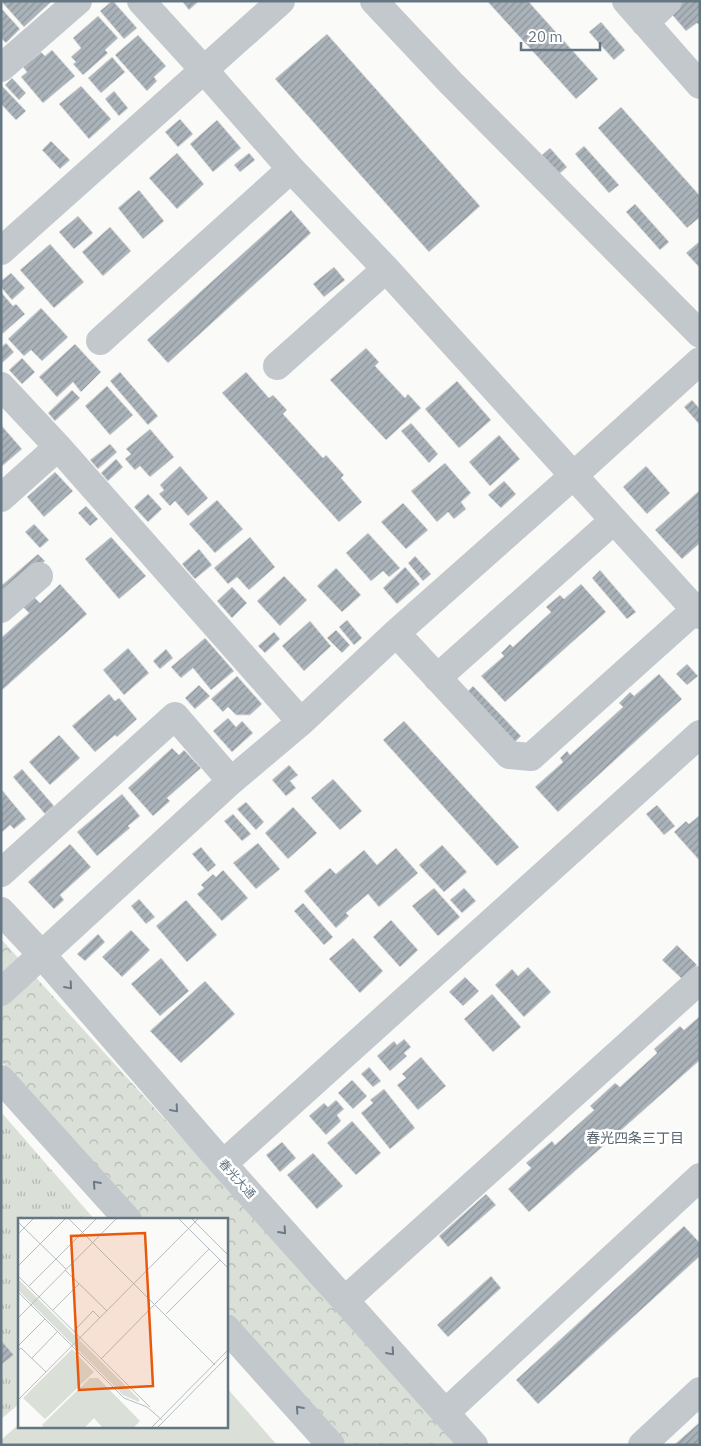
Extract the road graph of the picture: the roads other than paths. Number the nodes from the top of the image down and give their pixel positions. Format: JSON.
{"nodes":[{"id":1,"x":78,"y":1,"type":"edge"},
{"id":2,"x":141,"y":1,"type":"edge"},
{"id":3,"x":281,"y":1,"type":"edge"},
{"id":4,"x":374,"y":1,"type":"edge"},
{"id":5,"x":626,"y":1,"type":"edge"},
{"id":6,"x":668,"y":1,"type":"edge"},
{"id":7,"x":644,"y":23,"type":"junction"},
{"id":8,"x":1,"y":68,"type":"edge"},
{"id":9,"x":204,"y":70,"type":"junction"},
{"id":10,"x":700,"y":86,"type":"edge"},
{"id":11,"x":291,"y":169,"type":"junction"},
{"id":12,"x":1,"y":251,"type":"edge"},
{"id":13,"x":386,"y":269,"type":"junction"},
{"id":14,"x":700,"y":334,"type":"edge"},
{"id":15,"x":100,"y":341,"type":"dead end"},
{"id":16,"x":700,"y":361,"type":"edge"},
{"id":17,"x":277,"y":366,"type":"dead end"},
{"id":18,"x":1,"y":386,"type":"edge"},
{"id":19,"x":58,"y":447,"type":"junction"},
{"id":20,"x":573,"y":476,"type":"junction"},
{"id":21,"x":1,"y":498,"type":"edge"},
{"id":22,"x":613,"y":521,"type":"junction"},
{"id":23,"x":39,"y":576,"type":"dead end"},
{"id":24,"x":695,"y":603,"type":"edge"},
{"id":25,"x":1,"y":609,"type":"edge"},
{"id":26,"x":396,"y":633,"type":"junction"},
{"id":27,"x":437,"y":678,"type":"junction"},
{"id":28,"x":301,"y":722,"type":"junction"},
{"id":29,"x":700,"y":734,"type":"edge"},
{"id":30,"x":231,"y":781,"type":"junction"},
{"id":31,"x":1,"y":873,"type":"edge"},
{"id":32,"x":1,"y":911,"type":"edge"},
{"id":33,"x":42,"y":955,"type":"junction"},
{"id":34,"x":700,"y":980,"type":"edge"},
{"id":35,"x":1,"y":992,"type":"edge"},
{"id":36,"x":1,"y":1079,"type":"edge"},
{"id":37,"x":223,"y":1164,"type":"junction"},
{"id":38,"x":700,"y":1177,"type":"edge"},
{"id":39,"x":126,"y":1218,"type":"edge"},
{"id":40,"x":345,"y":1300,"type":"junction"},
{"id":41,"x":228,"y":1330,"type":"edge"},
{"id":42,"x":700,"y":1391,"type":"edge"},
{"id":43,"x":444,"y":1413,"type":"junction"},
{"id":44,"x":332,"y":1445,"type":"edge"},
{"id":45,"x":474,"y":1445,"type":"edge"},
{"id":46,"x":642,"y":1445,"type":"edge"}],
"edges":[{"from":1,"to":8,"type":"street"},
{"from":2,"to":9,"type":"street"},
{"from":3,"to":9,"type":"street"},
{"from":4,"to":14,"type":"street"},
{"from":5,"to":7,"type":"street"},
{"from":6,"to":7,"type":"street"},
{"from":7,"to":10,"type":"street"},
{"from":9,"to":11,"type":"street"},
{"from":9,"to":12,"type":"street"},
{"from":11,"to":13,"type":"street"},
{"from":11,"to":15,"type":"street"},
{"from":13,"to":17,"type":"street"},
{"from":13,"to":20,"type":"street"},
{"from":16,"to":20,"type":"street"},
{"from":18,"to":19,"type":"street"},
{"from":19,"to":21,"type":"street"},
{"from":19,"to":28,"type":"street"},
{"from":20,"to":22,"type":"street"},
{"from":20,"to":26,"type":"street"},
{"from":22,"to":24,"type":"street"},
{"from":22,"to":27,"type":"street"},
{"from":23,"to":25,"type":"street"},
{"from":24,"to":27,"type":"street"},
{"from":26,"to":27,"type":"street"},
{"from":26,"to":28,"type":"street"},
{"from":28,"to":30,"type":"street"},
{"from":29,"to":37,"type":"street"},
{"from":30,"to":31,"type":"street"},
{"from":30,"to":33,"type":"street"},
{"from":32,"to":33,"type":"street","name":"春光大通"},
{"from":33,"to":35,"type":"street"},
{"from":33,"to":37,"type":"street","name":"春光大通","one_way":true},
{"from":34,"to":40,"type":"street"},
{"from":39,"to":36,"type":"street","one_way":true},
{"from":37,"to":40,"type":"street","name":"春光大通","one_way":true},
{"from":38,"to":43,"type":"street"},
{"from":40,"to":43,"type":"street","name":"春光大通","one_way":true},
{"from":44,"to":41,"type":"street","one_way":true},
{"from":42,"to":46,"type":"street"},
{"from":43,"to":45,"type":"street","name":"春光大通"}]}
